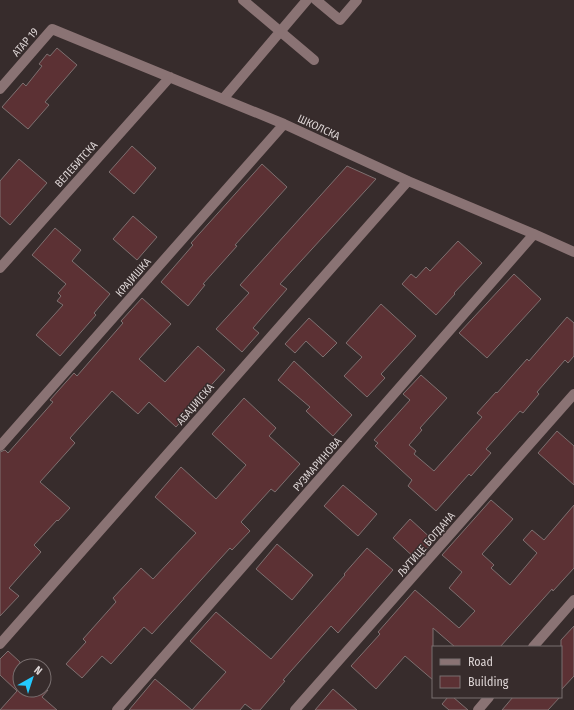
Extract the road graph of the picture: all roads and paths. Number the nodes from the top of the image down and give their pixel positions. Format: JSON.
{"nodes":[{"id":1,"x":244,"y":0,"type":"edge"},
{"id":2,"x":307,"y":0,"type":"edge"},
{"id":3,"x":316,"y":0,"type":"edge"},
{"id":4,"x":357,"y":0,"type":"edge"},
{"id":5,"x":52,"y":29,"type":"joint"},
{"id":6,"x":280,"y":31,"type":"junction"},
{"id":7,"x":314,"y":60,"type":"dead end"},
{"id":8,"x":170,"y":76,"type":"junction"},
{"id":9,"x":0,"y":89,"type":"edge"},
{"id":10,"x":223,"y":99,"type":"junction"},
{"id":11,"x":284,"y":124,"type":"junction"},
{"id":12,"x":408,"y":181,"type":"junction"},
{"id":13,"x":534,"y":234,"type":"junction"},
{"id":14,"x":574,"y":252,"type":"edge"},
{"id":15,"x":0,"y":268,"type":"edge"},
{"id":16,"x":574,"y":394,"type":"edge"},
{"id":17,"x":0,"y":446,"type":"edge"},
{"id":18,"x":574,"y":600,"type":"edge"},
{"id":19,"x":0,"y":644,"type":"edge"},
{"id":20,"x":534,"y":646,"type":"edge"},
{"id":21,"x":488,"y":698,"type":"edge"},
{"id":22,"x":117,"y":710,"type":"edge"},
{"id":23,"x":295,"y":710,"type":"edge"},
{"id":24,"x":478,"y":710,"type":"edge"}],
"edges":[{"from":1,"to":6,"type":"street"},
{"from":2,"to":6,"type":"street"},
{"from":3,"to":4,"type":"street"},
{"from":5,"to":8,"type":"street","name":"ШКОЛСКА"},
{"from":5,"to":9,"type":"street","name":"АТАР 19"},
{"from":6,"to":7,"type":"street"},
{"from":6,"to":10,"type":"street"},
{"from":8,"to":10,"type":"street","name":"ШКОЛСКА"},
{"from":8,"to":15,"type":"street","name":"ВЕЛЕБИТСКА"},
{"from":10,"to":11,"type":"street","name":"ШКОЛСКА"},
{"from":11,"to":12,"type":"street","name":"ШКОЛСКА"},
{"from":11,"to":17,"type":"street","name":"КРАЈИШКА"},
{"from":12,"to":13,"type":"street","name":"ШКОЛСКА"},
{"from":12,"to":19,"type":"street","name":"АБАЏИЈСКА"},
{"from":13,"to":14,"type":"street","name":"ШКОЛСКА"},
{"from":13,"to":22,"type":"street","name":"РУЗМАРИНОВА"},
{"from":16,"to":23,"type":"street","name":"ЉУТИЦЕ БОГДАНА"},
{"from":18,"to":20,"type":"street"},
{"from":21,"to":24,"type":"street"}]}
